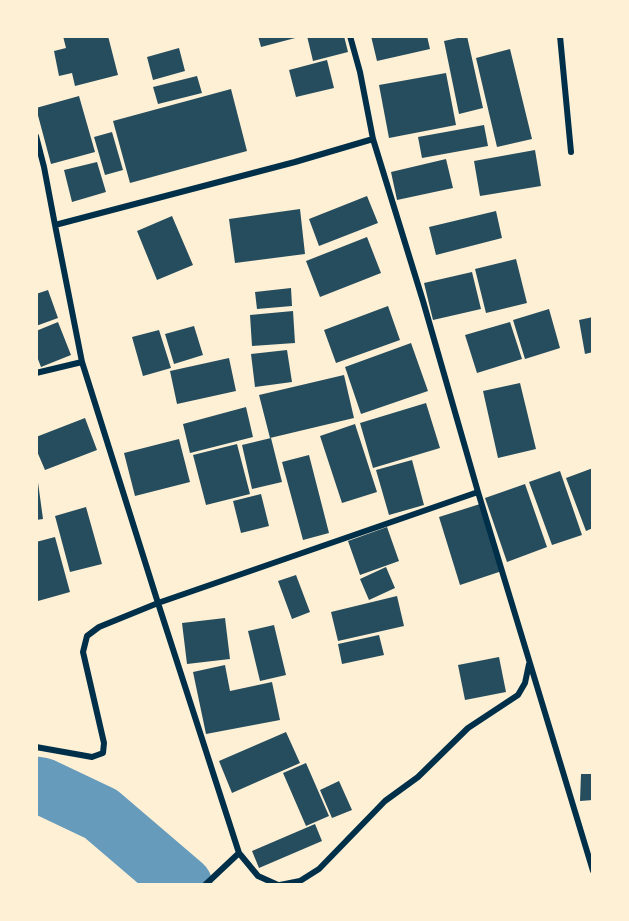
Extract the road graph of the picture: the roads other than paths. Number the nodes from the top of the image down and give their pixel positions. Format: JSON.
{"nodes":[{"id":1,"x":350,"y":36,"type":"edge"},
{"id":2,"x":560,"y":36,"type":"edge"},
{"id":3,"x":36,"y":136,"type":"edge"},
{"id":4,"x":373,"y":139,"type":"junction"},
{"id":5,"x":572,"y":152,"type":"dead end"},
{"id":6,"x":55,"y":225,"type":"junction"},
{"id":7,"x":82,"y":362,"type":"junction"},
{"id":8,"x":36,"y":373,"type":"edge"},
{"id":9,"x":478,"y":492,"type":"junction"},
{"id":10,"x":158,"y":603,"type":"junction"},
{"id":11,"x":530,"y":660,"type":"junction"},
{"id":12,"x":36,"y":747,"type":"edge"},
{"id":13,"x":239,"y":853,"type":"junction"},
{"id":14,"x":593,"y":872,"type":"edge"},
{"id":15,"x":205,"y":885,"type":"edge"},
{"id":16,"x":279,"y":885,"type":"edge"}],
"edges":[{"from":1,"to":4,"type":"street"},
{"from":2,"to":5,"type":"street"},
{"from":3,"to":6,"type":"street"},
{"from":4,"to":6,"type":"street"},
{"from":4,"to":9,"type":"street"},
{"from":6,"to":7,"type":"street"},
{"from":7,"to":8,"type":"street"},
{"from":7,"to":10,"type":"street"},
{"from":9,"to":10,"type":"street"},
{"from":9,"to":11,"type":"street"},
{"from":10,"to":12,"type":"street"},
{"from":10,"to":13,"type":"street"},
{"from":11,"to":14,"type":"street"},
{"from":11,"to":16,"type":"street"},
{"from":13,"to":15,"type":"street"},
{"from":13,"to":16,"type":"street"}]}
